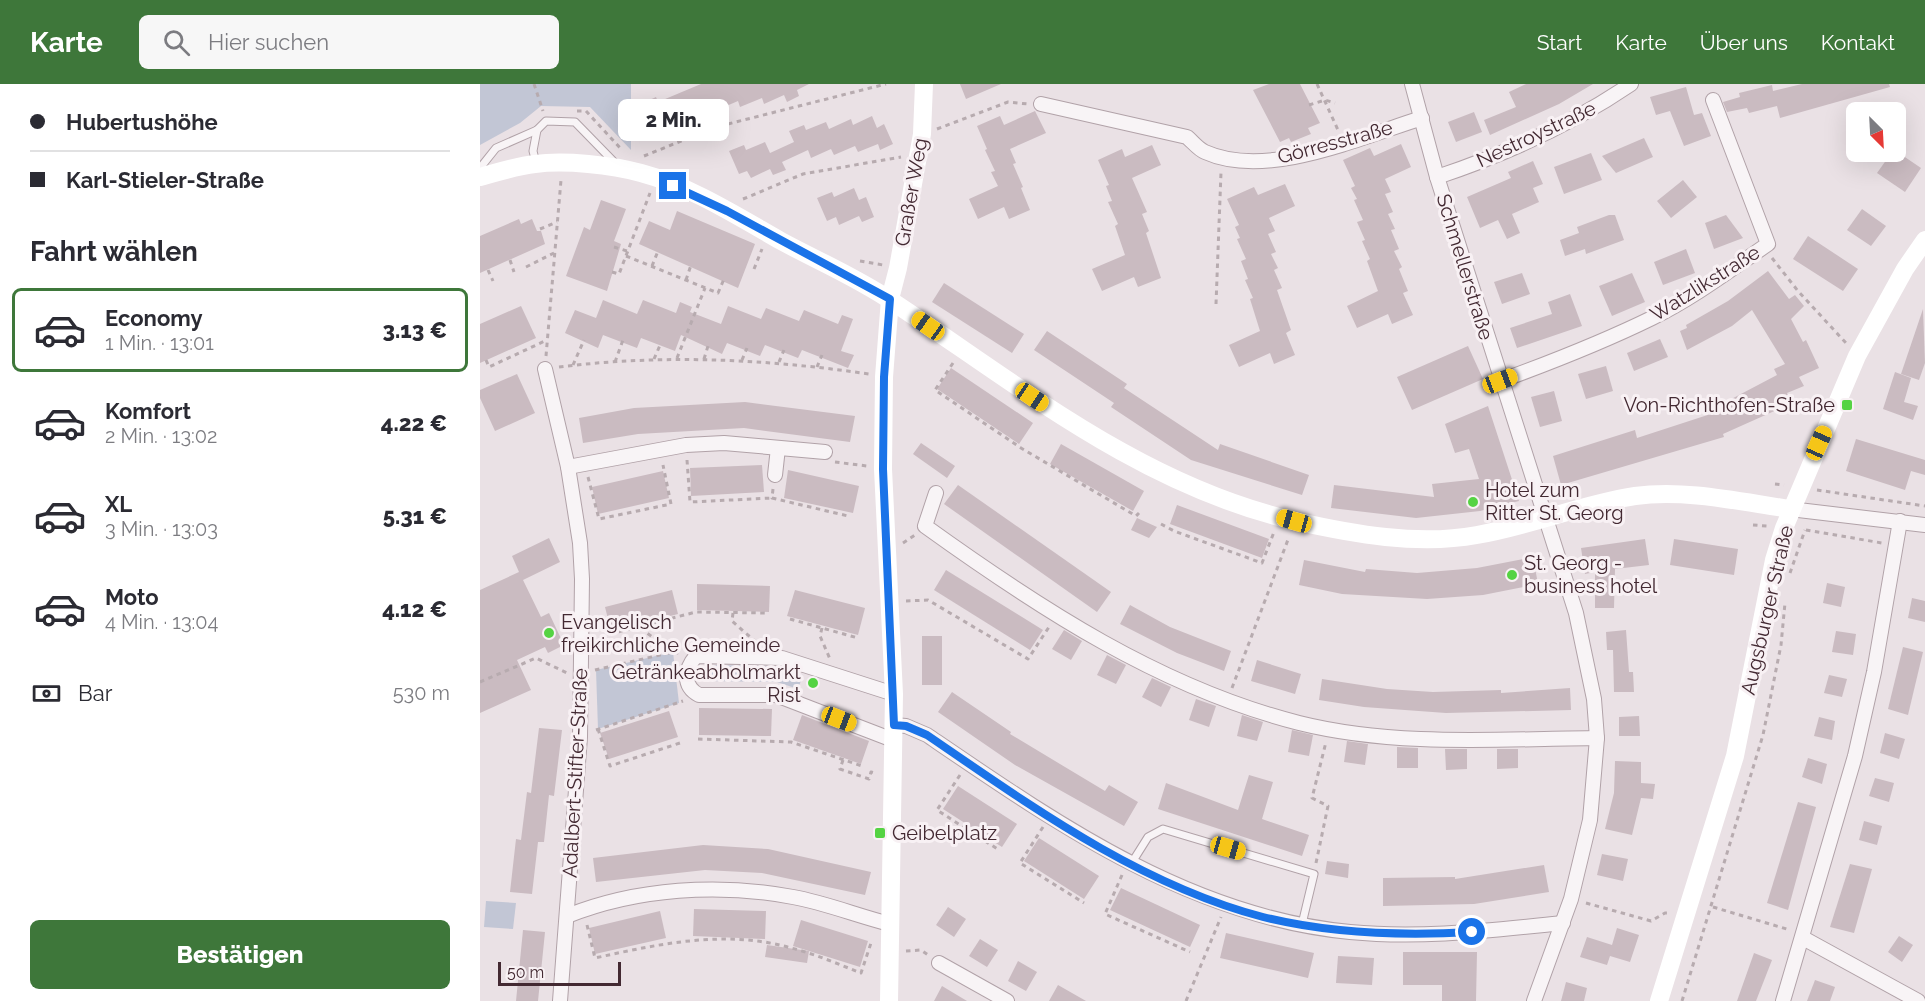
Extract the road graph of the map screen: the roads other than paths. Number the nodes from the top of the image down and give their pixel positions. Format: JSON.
{"nodes":[{"id":1,"x":924,"y":84,"type":"edge"},
{"id":2,"x":1412,"y":84,"type":"edge"},
{"id":3,"x":1632,"y":84,"type":"edge"},
{"id":4,"x":1713,"y":100,"type":"dead end"},
{"id":5,"x":1041,"y":104,"type":"road end"},
{"id":6,"x":1422,"y":118,"type":"junction"},
{"id":7,"x":537,"y":130,"type":"junction"},
{"id":8,"x":536,"y":164,"type":"junction"},
{"id":9,"x":480,"y":168,"type":"edge"},
{"id":10,"x":638,"y":173,"type":"junction"},
{"id":11,"x":480,"y":177,"type":"edge"},
{"id":12,"x":1437,"y":177,"type":"junction"},
{"id":13,"x":1925,"y":240,"type":"edge"},
{"id":14,"x":890,"y":299,"type":"junction"},
{"id":15,"x":545,"y":369,"type":"road end"},
{"id":16,"x":1500,"y":381,"type":"junction"},
{"id":17,"x":778,"y":448,"type":"junction"},
{"id":18,"x":825,"y":452,"type":"road end"},
{"id":19,"x":568,"y":467,"type":"junction"},
{"id":20,"x":775,"y":475,"type":"road end"},
{"id":21,"x":936,"y":493,"type":"dead end"},
{"id":22,"x":1791,"y":509,"type":"junction"},
{"id":23,"x":1545,"y":518,"type":"junction"},
{"id":24,"x":1900,"y":521,"type":"junction"},
{"id":25,"x":1925,"y":525,"type":"edge"},
{"id":26,"x":894,"y":694,"type":"junction"},
{"id":27,"x":894,"y":732,"type":"junction"},
{"id":28,"x":1597,"y":738,"type":"junction"},
{"id":29,"x":1129,"y":863,"type":"junction"},
{"id":30,"x":567,"y":915,"type":"junction"},
{"id":31,"x":884,"y":922,"type":"junction"},
{"id":32,"x":1563,"y":923,"type":"junction"},
{"id":33,"x":1302,"y":924,"type":"junction"},
{"id":34,"x":1803,"y":938,"type":"junction"},
{"id":35,"x":939,"y":963,"type":"road end"},
{"id":36,"x":560,"y":1001,"type":"edge"},
{"id":37,"x":889,"y":1001,"type":"edge"},
{"id":38,"x":1007,"y":1001,"type":"edge"},
{"id":39,"x":1534,"y":1001,"type":"edge"},
{"id":40,"x":1659,"y":1001,"type":"edge"},
{"id":41,"x":1784,"y":1001,"type":"edge"},
{"id":42,"x":1918,"y":1001,"type":"edge"}],
"edges":[{"from":1,"to":14,"type":"street","name":"Graßer Weg"},
{"from":2,"to":6,"type":"street","name":"Schmellerstraße"},
{"from":3,"to":12,"type":"street","name":"Nestroystraße"},
{"from":4,"to":16,"type":"street","name":"Watzlikstraße"},
{"from":5,"to":6,"type":"street","name":"Görresstraße"},
{"from":6,"to":12,"type":"street","name":"Schmellerstraße"},
{"from":7,"to":8,"type":"lane"},
{"from":7,"to":9,"type":"lane"},
{"from":7,"to":10,"type":"lane"},
{"from":8,"to":10,"type":"street"},
{"from":8,"to":11,"type":"street"},
{"from":10,"to":14,"type":"street"},
{"from":12,"to":16,"type":"street","name":"Schmellerstraße"},
{"from":13,"to":22,"type":"street","name":"Augsburger Straße"},
{"from":14,"to":23,"type":"street"},
{"from":14,"to":26,"type":"street","name":"Graßer Weg"},
{"from":15,"to":19,"type":"street","name":"Adalbert-Stifter-Straße"},
{"from":16,"to":23,"type":"street","name":"Schmellerstraße"},
{"from":17,"to":18,"type":"street"},
{"from":17,"to":19,"type":"street"},
{"from":17,"to":20,"type":"street"},
{"from":19,"to":30,"type":"street","name":"Adalbert-Stifter-Straße"},
{"from":21,"to":28,"type":"street"},
{"from":22,"to":23,"type":"street"},
{"from":22,"to":24,"type":"street"},
{"from":22,"to":40,"type":"street","name":"Augsburger Straße"},
{"from":23,"to":28,"type":"street","name":"Schmellerstraße"},
{"from":24,"to":25,"type":"street"},
{"from":24,"to":34,"type":"street"},
{"from":26,"to":27,"type":"street","name":"Graßer Weg"},
{"from":26,"to":27,"type":"street"},
{"from":27,"to":29,"type":"street"},
{"from":27,"to":31,"type":"street","name":"Graßer Weg"},
{"from":28,"to":32,"type":"street","name":"Schmellerstraße"},
{"from":29,"to":33,"type":"street"},
{"from":29,"to":33,"type":"lane"},
{"from":30,"to":31,"type":"street"},
{"from":30,"to":36,"type":"street","name":"Adalbert-Stifter-Straße"},
{"from":31,"to":37,"type":"street","name":"Graßer Weg"},
{"from":32,"to":33,"type":"street"},
{"from":32,"to":39,"type":"street","name":"Schmellerstraße"},
{"from":34,"to":41,"type":"street"},
{"from":34,"to":42,"type":"street"},
{"from":35,"to":38,"type":"street"}]}
